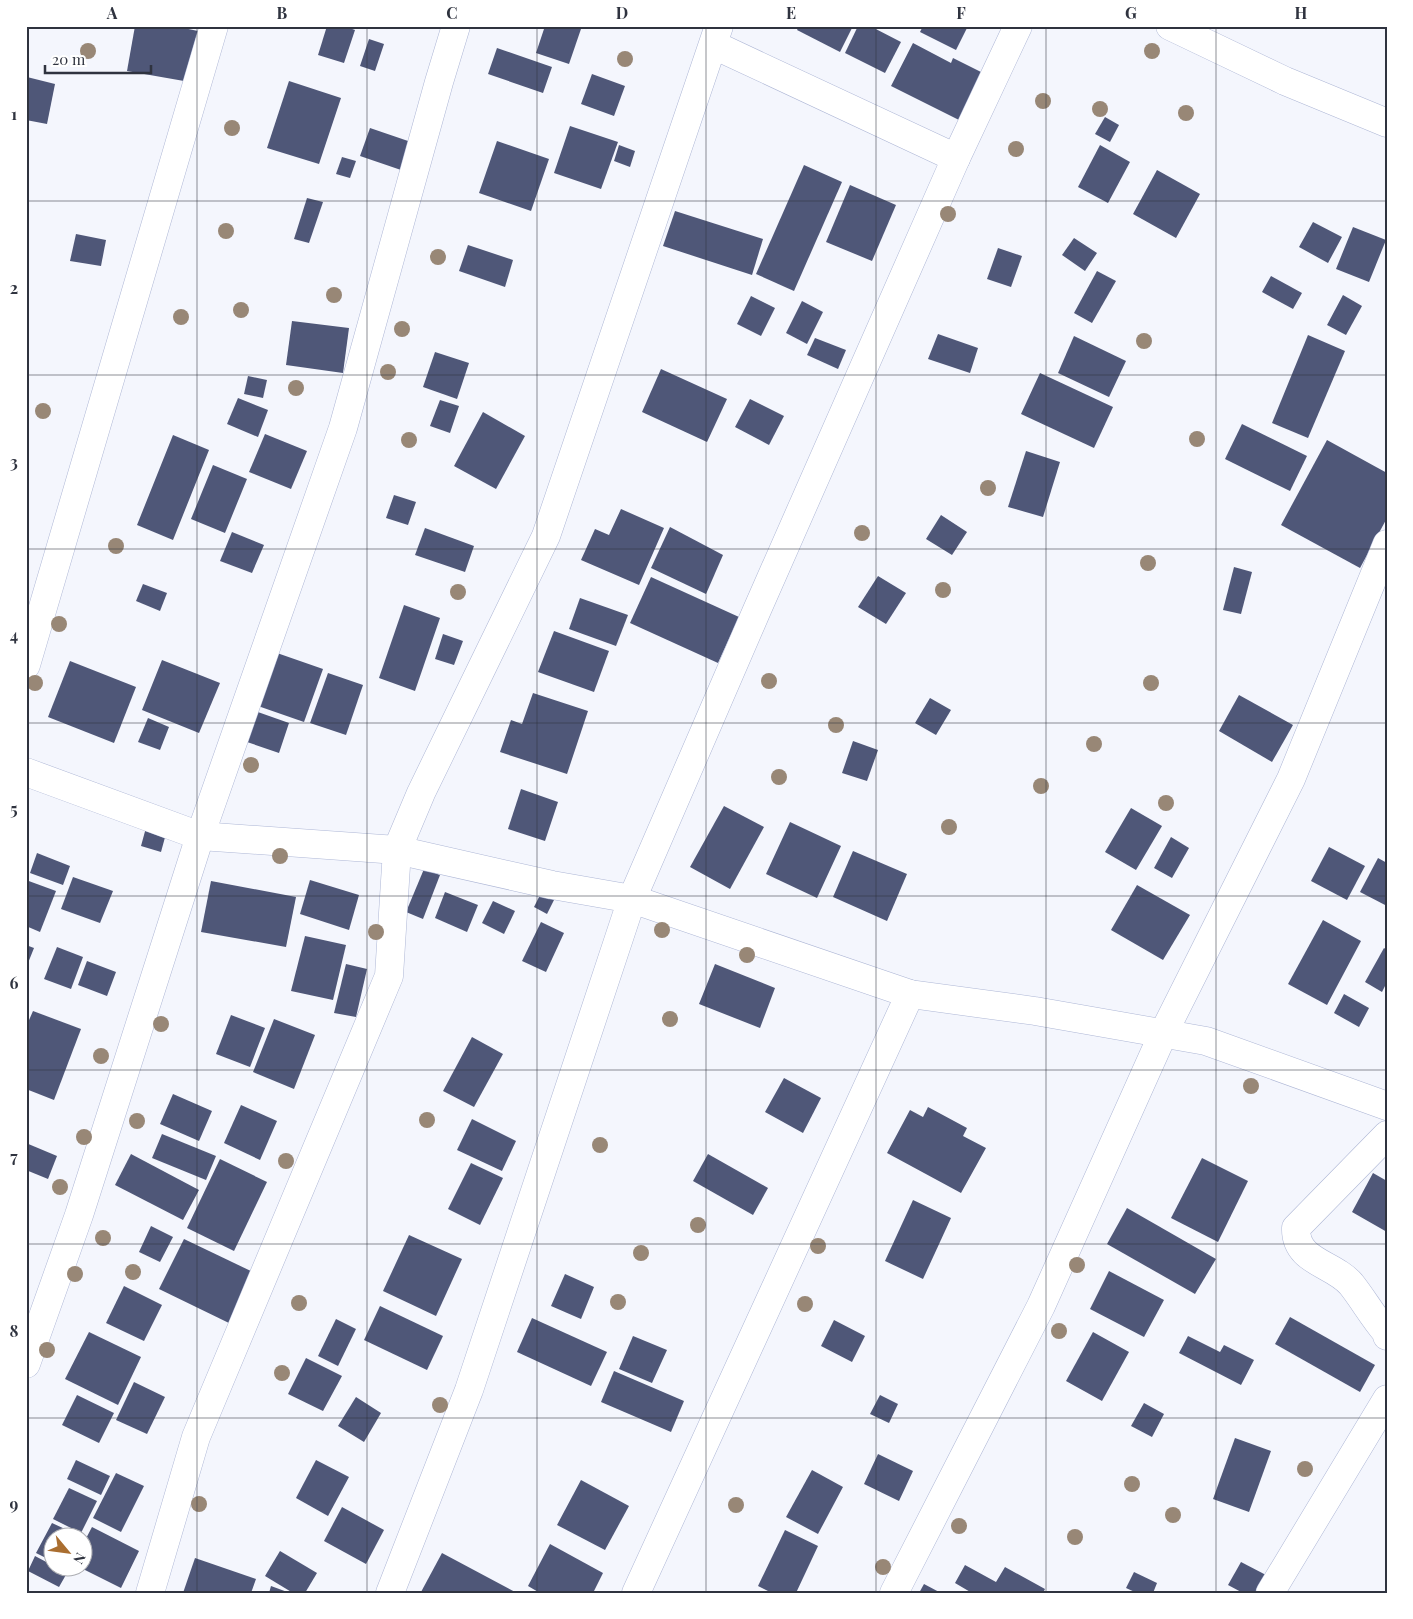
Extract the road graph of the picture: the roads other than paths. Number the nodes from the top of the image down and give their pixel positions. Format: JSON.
{"nodes":[{"id":1,"x":214,"y":26,"type":"edge"},
{"id":2,"x":456,"y":26,"type":"edge"},
{"id":3,"x":1018,"y":26,"type":"edge"},
{"id":4,"x":1170,"y":26,"type":"edge"},
{"id":5,"x":716,"y":36,"type":"edge"},
{"id":6,"x":1387,"y":123,"type":"edge"},
{"id":7,"x":956,"y":158,"type":"junction"},
{"id":8,"x":1387,"y":544,"type":"edge"},
{"id":9,"x":26,"y":665,"type":"edge"},
{"id":10,"x":26,"y":772,"type":"edge"},
{"id":11,"x":200,"y":836,"type":"junction"},
{"id":12,"x":397,"y":850,"type":"junction"},
{"id":13,"x":632,"y":899,"type":"junction"},
{"id":14,"x":910,"y":994,"type":"junction"},
{"id":15,"x":1163,"y":1034,"type":"junction"},
{"id":16,"x":1387,"y":1106,"type":"edge"},
{"id":17,"x":1387,"y":1135,"type":"edge"},
{"id":18,"x":1387,"y":1336,"type":"edge"},
{"id":19,"x":26,"y":1364,"type":"edge"},
{"id":20,"x":1387,"y":1399,"type":"edge"},
{"id":21,"x":150,"y":1593,"type":"edge"},
{"id":22,"x":390,"y":1593,"type":"edge"},
{"id":23,"x":636,"y":1593,"type":"edge"},
{"id":24,"x":894,"y":1593,"type":"edge"},
{"id":25,"x":1270,"y":1593,"type":"edge"}],
"edges":[{"from":1,"to":9,"type":"street"},
{"from":2,"to":11,"type":"street"},
{"from":3,"to":7,"type":"street"},
{"from":4,"to":6,"type":"street"},
{"from":5,"to":7,"type":"street"},
{"from":5,"to":12,"type":"street"},
{"from":7,"to":13,"type":"street"},
{"from":8,"to":15,"type":"street"},
{"from":10,"to":11,"type":"street"},
{"from":11,"to":12,"type":"street"},
{"from":11,"to":19,"type":"street"},
{"from":12,"to":13,"type":"street"},
{"from":12,"to":21,"type":"street"},
{"from":13,"to":14,"type":"street"},
{"from":13,"to":22,"type":"street"},
{"from":14,"to":15,"type":"street"},
{"from":14,"to":23,"type":"street"},
{"from":15,"to":16,"type":"street"},
{"from":15,"to":24,"type":"street"},
{"from":17,"to":18,"type":"street"},
{"from":20,"to":25,"type":"street"}]}
